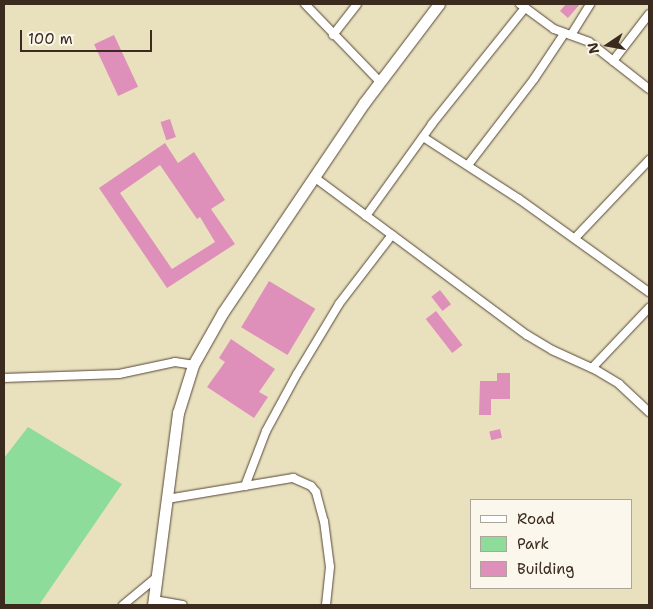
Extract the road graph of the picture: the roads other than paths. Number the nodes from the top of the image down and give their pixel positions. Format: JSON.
{"nodes":[{"id":1,"x":305,"y":4,"type":"edge"},
{"id":2,"x":357,"y":4,"type":"edge"},
{"id":3,"x":439,"y":4,"type":"edge"},
{"id":4,"x":590,"y":4,"type":"edge"},
{"id":5,"x":523,"y":6,"type":"edge"},
{"id":6,"x":649,"y":14,"type":"edge"},
{"id":7,"x":333,"y":35,"type":"junction"},
{"id":8,"x":568,"y":35,"type":"junction"},
{"id":9,"x":612,"y":61,"type":"junction"},
{"id":10,"x":379,"y":82,"type":"junction"},
{"id":11,"x":649,"y":89,"type":"edge"},
{"id":12,"x":423,"y":137,"type":"junction"},
{"id":13,"x":649,"y":160,"type":"edge"},
{"id":14,"x":468,"y":165,"type":"junction"},
{"id":15,"x":314,"y":177,"type":"junction"},
{"id":16,"x":366,"y":216,"type":"junction"},
{"id":17,"x":392,"y":235,"type":"junction"},
{"id":18,"x":575,"y":238,"type":"junction"},
{"id":19,"x":649,"y":292,"type":"edge"},
{"id":20,"x":649,"y":308,"type":"edge"},
{"id":21,"x":193,"y":365,"type":"junction"},
{"id":22,"x":592,"y":368,"type":"junction"},
{"id":23,"x":4,"y":378,"type":"edge"},
{"id":24,"x":649,"y":412,"type":"edge"},
{"id":25,"x":244,"y":486,"type":"junction"},
{"id":26,"x":167,"y":499,"type":"junction"},
{"id":27,"x":158,"y":576,"type":"junction"},
{"id":28,"x":153,"y":603,"type":"edge"},
{"id":29,"x":123,"y":605,"type":"edge"},
{"id":30,"x":183,"y":605,"type":"edge"},
{"id":31,"x":326,"y":605,"type":"edge"}],
"edges":[{"from":1,"to":7,"type":"street"},
{"from":2,"to":7,"type":"street"},
{"from":3,"to":10,"type":"main road"},
{"from":4,"to":8,"type":"street"},
{"from":5,"to":8,"type":"street"},
{"from":5,"to":12,"type":"street"},
{"from":6,"to":9,"type":"street"},
{"from":7,"to":10,"type":"street"},
{"from":8,"to":9,"type":"street"},
{"from":8,"to":14,"type":"street"},
{"from":9,"to":11,"type":"street"},
{"from":10,"to":15,"type":"main road"},
{"from":12,"to":14,"type":"street"},
{"from":12,"to":16,"type":"street"},
{"from":13,"to":18,"type":"street"},
{"from":14,"to":18,"type":"street"},
{"from":15,"to":16,"type":"street"},
{"from":15,"to":21,"type":"main road"},
{"from":16,"to":17,"type":"street"},
{"from":17,"to":22,"type":"street"},
{"from":17,"to":25,"type":"street"},
{"from":18,"to":19,"type":"street"},
{"from":20,"to":22,"type":"street"},
{"from":21,"to":23,"type":"street"},
{"from":21,"to":26,"type":"main road"},
{"from":22,"to":24,"type":"street"},
{"from":25,"to":26,"type":"street"},
{"from":25,"to":31,"type":"street"},
{"from":26,"to":27,"type":"main road"},
{"from":27,"to":28,"type":"main road"},
{"from":27,"to":29,"type":"street"},
{"from":28,"to":30,"type":"street"}]}
